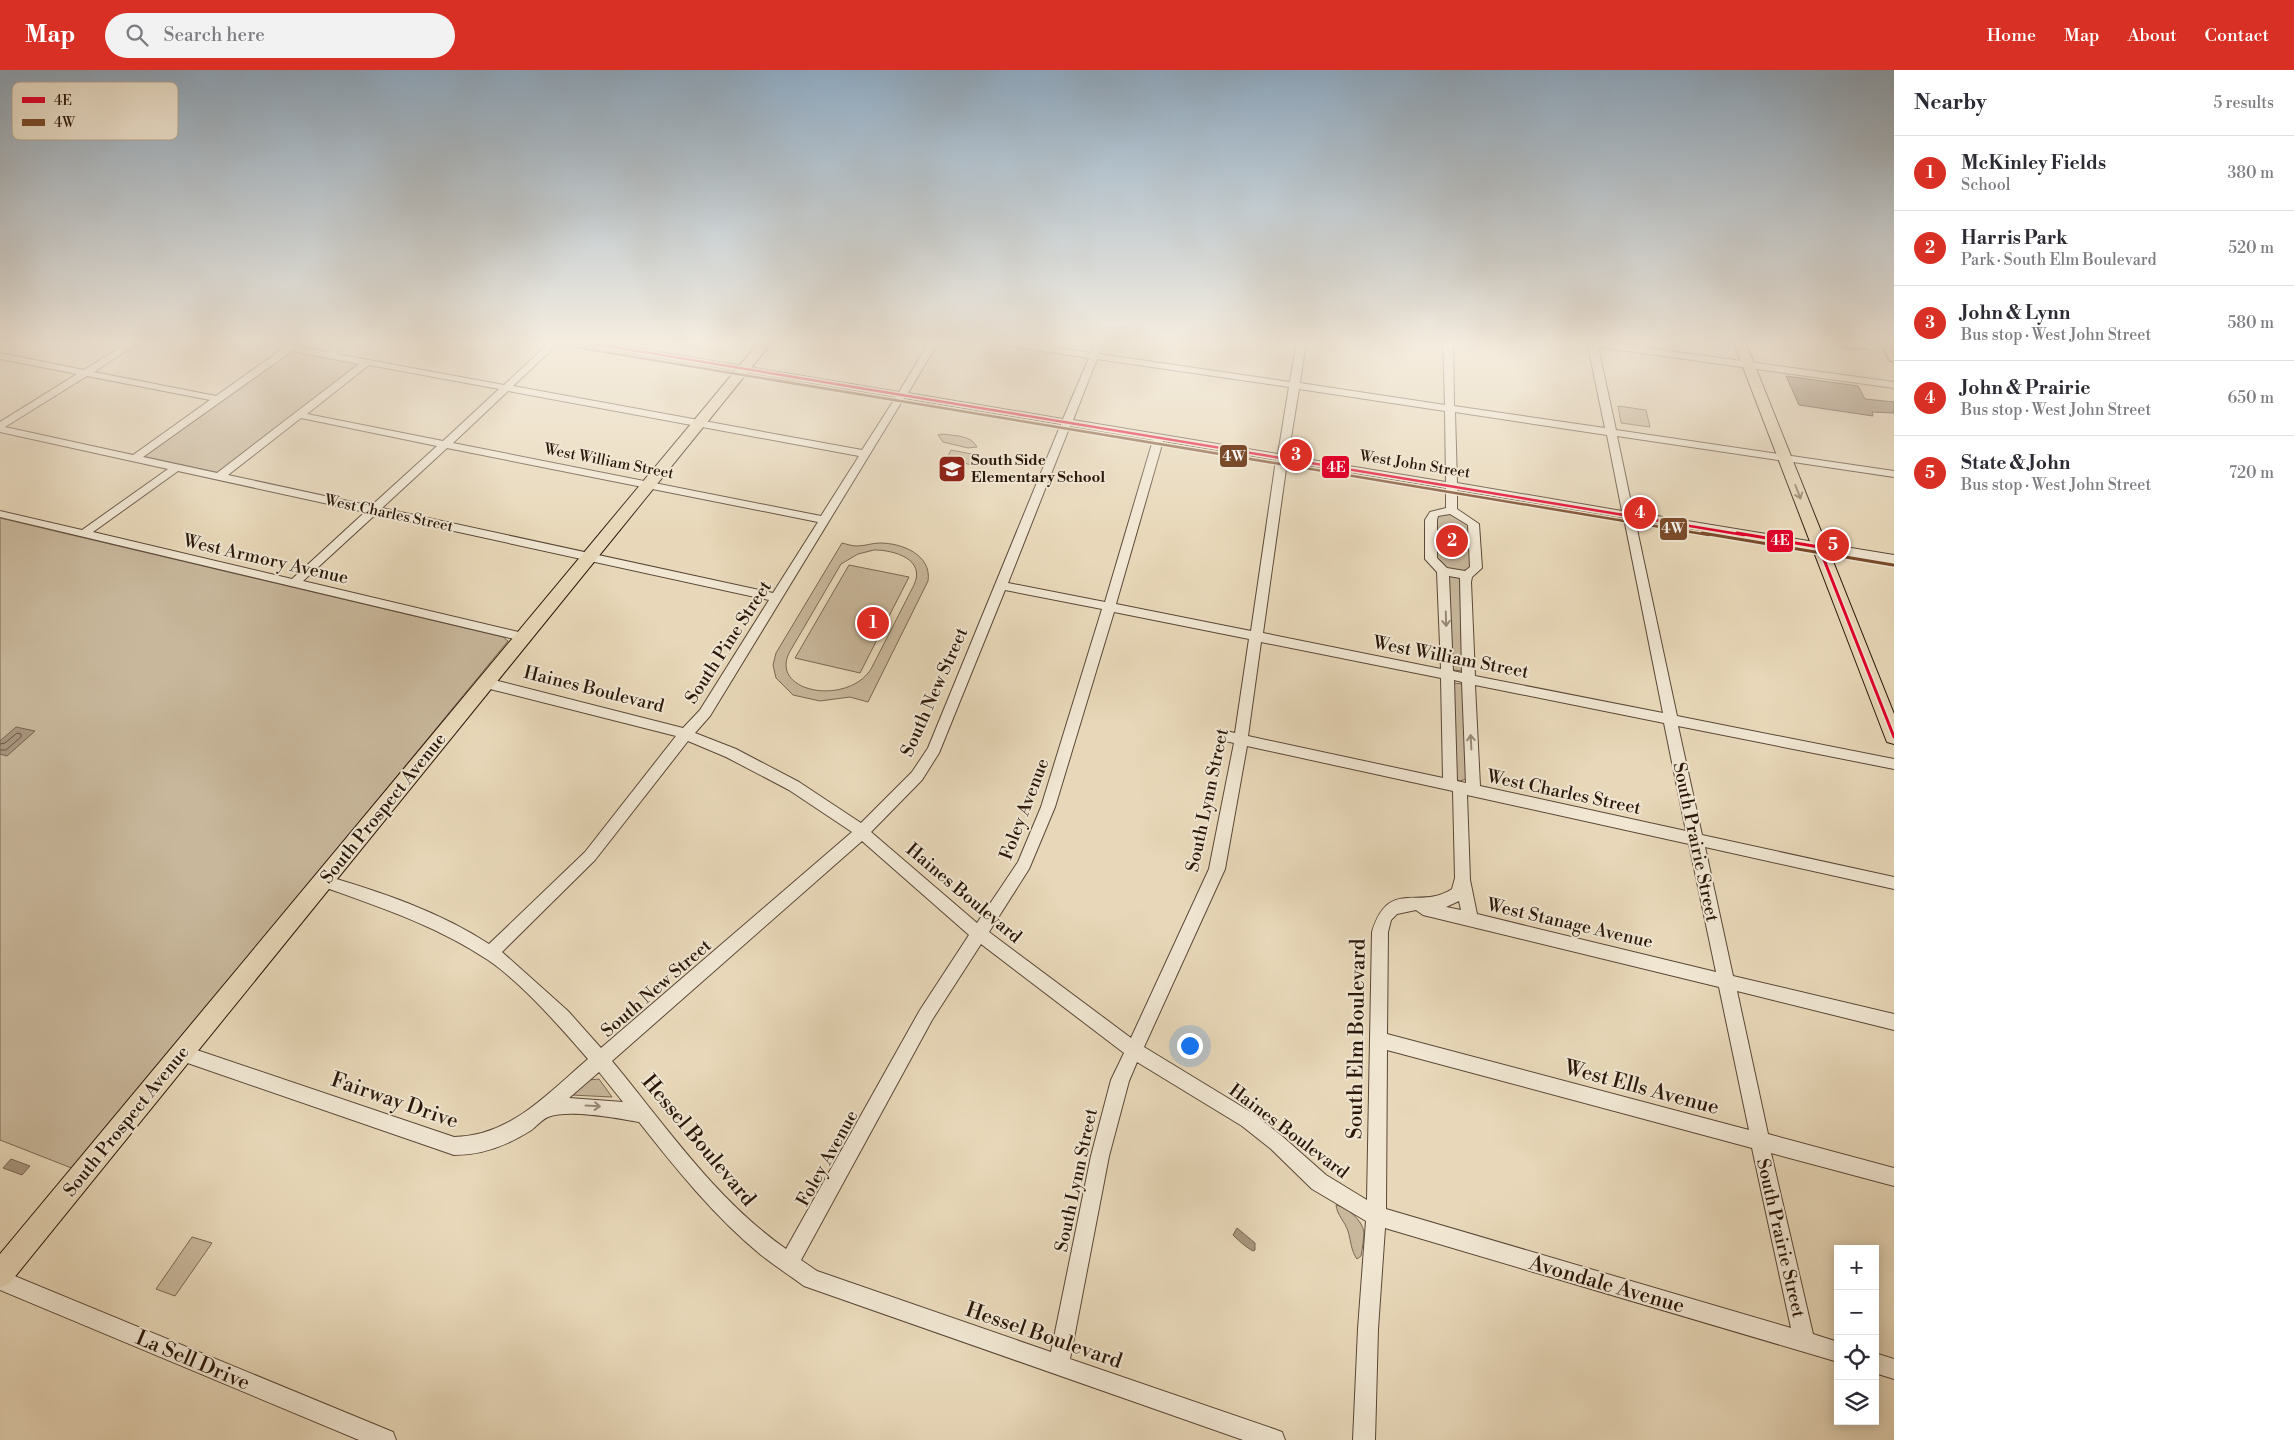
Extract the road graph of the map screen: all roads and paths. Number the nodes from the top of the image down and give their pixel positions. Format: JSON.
{"nodes":[{"id":1,"x":36,"y":405,"type":"edge"},
{"id":2,"x":211,"y":405,"type":"edge"},
{"id":3,"x":311,"y":405,"type":"edge"},
{"id":4,"x":488,"y":405,"type":"edge"},
{"id":5,"x":600,"y":405,"type":"edge"},
{"id":6,"x":714,"y":405,"type":"edge"},
{"id":7,"x":895,"y":405,"type":"edge"},
{"id":8,"x":966,"y":405,"type":"edge"},
{"id":9,"x":1074,"y":405,"type":"edge"},
{"id":10,"x":1292,"y":405,"type":"edge"},
{"id":11,"x":1423,"y":405,"type":"edge"},
{"id":12,"x":1450,"y":405,"type":"edge"},
{"id":13,"x":1606,"y":405,"type":"edge"},
{"id":14,"x":1763,"y":405,"type":"edge"},
{"id":15,"x":1450,"y":409,"type":"junction"},
{"id":16,"x":298,"y":415,"type":"junction"},
{"id":17,"x":1067,"y":422,"type":"junction"},
{"id":18,"x":699,"y":423,"type":"junction"},
{"id":19,"x":0,"y":428,"type":"edge"},
{"id":20,"x":1612,"y":433,"type":"junction"},
{"id":21,"x":1160,"y":437,"type":"junction"},
{"id":22,"x":444,"y":444,"type":"junction"},
{"id":23,"x":866,"y":454,"type":"junction"},
{"id":24,"x":135,"y":458,"type":"junction"},
{"id":25,"x":1282,"y":458,"type":"junction"},
{"id":26,"x":1784,"y":458,"type":"junction"},
{"id":27,"x":177,"y":467,"type":"junction"},
{"id":28,"x":1894,"y":474,"type":"edge"},
{"id":29,"x":220,"y":476,"type":"junction"},
{"id":30,"x":648,"y":485,"type":"junction"},
{"id":31,"x":1451,"y":485,"type":"junction"},
{"id":32,"x":373,"y":509,"type":"junction"},
{"id":33,"x":1452,"y":510,"type":"junction"},
{"id":34,"x":0,"y":514,"type":"edge"},
{"id":35,"x":1628,"y":515,"type":"junction"},
{"id":36,"x":826,"y":520,"type":"junction"},
{"id":37,"x":84,"y":534,"type":"junction"},
{"id":38,"x":1820,"y":547,"type":"junction"},
{"id":39,"x":590,"y":556,"type":"junction"},
{"id":40,"x":1894,"y":559,"type":"edge"},
{"id":41,"x":1443,"y":571,"type":"junction"},
{"id":42,"x":1466,"y":575,"type":"junction"},
{"id":43,"x":293,"y":584,"type":"junction"},
{"id":44,"x":1000,"y":585,"type":"junction"},
{"id":45,"x":778,"y":598,"type":"junction"},
{"id":46,"x":1110,"y":607,"type":"junction"},
{"id":47,"x":524,"y":637,"type":"junction"},
{"id":48,"x":1256,"y":637,"type":"junction"},
{"id":49,"x":1448,"y":676,"type":"junction"},
{"id":50,"x":1468,"y":680,"type":"junction"},
{"id":51,"x":486,"y":683,"type":"junction"},
{"id":52,"x":1671,"y":720,"type":"junction"},
{"id":53,"x":686,"y":734,"type":"junction"},
{"id":54,"x":1234,"y":737,"type":"junction"},
{"id":55,"x":1894,"y":738,"type":"edge"},
{"id":56,"x":1894,"y":764,"type":"edge"},
{"id":57,"x":1461,"y":788,"type":"junction"},
{"id":58,"x":862,"y":832,"type":"junction"},
{"id":59,"x":1696,"y":840,"type":"junction"},
{"id":60,"x":1463,"y":878,"type":"junction"},
{"id":61,"x":323,"y":881,"type":"junction"},
{"id":62,"x":1894,"y":883,"type":"edge"},
{"id":63,"x":1405,"y":904,"type":"junction"},
{"id":64,"x":1470,"y":920,"type":"junction"},
{"id":65,"x":980,"y":935,"type":"junction"},
{"id":66,"x":490,"y":953,"type":"junction"},
{"id":67,"x":1726,"y":981,"type":"junction"},
{"id":68,"x":1894,"y":1022,"type":"edge"},
{"id":69,"x":1378,"y":1040,"type":"junction"},
{"id":70,"x":1133,"y":1050,"type":"junction"},
{"id":71,"x":182,"y":1053,"type":"junction"},
{"id":72,"x":602,"y":1060,"type":"junction"},
{"id":73,"x":544,"y":1109,"type":"junction"},
{"id":74,"x":645,"y":1114,"type":"junction"},
{"id":75,"x":1760,"y":1142,"type":"junction"},
{"id":76,"x":1894,"y":1177,"type":"edge"},
{"id":77,"x":1376,"y":1216,"type":"junction"},
{"id":78,"x":788,"y":1264,"type":"junction"},
{"id":79,"x":0,"y":1275,"type":"edge"},
{"id":80,"x":0,"y":1280,"type":"edge"},
{"id":81,"x":1804,"y":1341,"type":"junction"},
{"id":82,"x":1834,"y":1351,"type":"edge"},
{"id":83,"x":1060,"y":1364,"type":"junction"},
{"id":84,"x":1879,"y":1364,"type":"edge"},
{"id":85,"x":1894,"y":1369,"type":"edge"},
{"id":86,"x":385,"y":1440,"type":"edge"},
{"id":87,"x":1274,"y":1440,"type":"edge"},
{"id":88,"x":1364,"y":1440,"type":"edge"}],
"edges":[{"from":1,"to":19,"type":"street"},
{"from":2,"to":24,"type":"street"},
{"from":3,"to":16,"type":"street"},
{"from":4,"to":22,"type":"street"},
{"from":5,"to":18,"type":"street"},
{"from":6,"to":18,"type":"main road","name":"South Prospect Avenue"},
{"from":7,"to":23,"type":"street","name":"South Pine Street"},
{"from":8,"to":17,"type":"street","name":"West John Street"},
{"from":9,"to":17,"type":"street","name":"South New Street"},
{"from":10,"to":25,"type":"street","name":"South Lynn Street"},
{"from":11,"to":15,"type":"street"},
{"from":12,"to":15,"type":"street"},
{"from":13,"to":20,"type":"street","name":"South Prairie Street"},
{"from":14,"to":26,"type":"main road"},
{"from":15,"to":20,"type":"street"},
{"from":15,"to":31,"type":"street"},
{"from":16,"to":22,"type":"street","name":"West William Street"},
{"from":16,"to":29,"type":"street"},
{"from":17,"to":21,"type":"street","name":"West John Street"},
{"from":17,"to":44,"type":"street","name":"South New Street"},
{"from":18,"to":23,"type":"street"},
{"from":18,"to":30,"type":"main road","name":"South Prospect Avenue"},
{"from":19,"to":24,"type":"street","name":"West Charles Street"},
{"from":20,"to":26,"type":"street"},
{"from":20,"to":35,"type":"street","name":"South Prairie Street"},
{"from":21,"to":25,"type":"street","name":"West John Street"},
{"from":21,"to":46,"type":"street","name":"Foley Avenue"},
{"from":22,"to":30,"type":"street","name":"West William Street"},
{"from":22,"to":32,"type":"street"},
{"from":23,"to":36,"type":"street","name":"South Pine Street"},
{"from":24,"to":27,"type":"street","name":"West Charles Street"},
{"from":25,"to":31,"type":"street","name":"West John Street"},
{"from":25,"to":48,"type":"street","name":"South Lynn Street"},
{"from":26,"to":28,"type":"street"},
{"from":26,"to":38,"type":"main road","one_way":true},
{"from":27,"to":29,"type":"street","name":"West Charles Street"},
{"from":27,"to":37,"type":"street"},
{"from":29,"to":32,"type":"street","name":"West Charles Street"},
{"from":30,"to":36,"type":"street","name":"West William Street"},
{"from":30,"to":39,"type":"main road","name":"South Prospect Avenue"},
{"from":31,"to":33,"type":"street"},
{"from":31,"to":35,"type":"street","name":"West John Street"},
{"from":32,"to":39,"type":"street","name":"West Charles Street"},
{"from":32,"to":43,"type":"street"},
{"from":33,"to":41,"type":"street"},
{"from":33,"to":42,"type":"street"},
{"from":34,"to":37,"type":"street","name":"West Armory Avenue"},
{"from":35,"to":38,"type":"street","name":"West John Street"},
{"from":35,"to":52,"type":"street","name":"South Prairie Street"},
{"from":36,"to":45,"type":"street","name":"South Pine Street"},
{"from":37,"to":43,"type":"street","name":"West Armory Avenue"},
{"from":38,"to":40,"type":"street","name":"West John Street"},
{"from":38,"to":55,"type":"main road"},
{"from":39,"to":45,"type":"street","name":"West Charles Street"},
{"from":39,"to":47,"type":"main road","name":"South Prospect Avenue"},
{"from":41,"to":42,"type":"street"},
{"from":41,"to":49,"type":"street","one_way":true},
{"from":42,"to":50,"type":"street"},
{"from":43,"to":47,"type":"street","name":"West Armory Avenue"},
{"from":44,"to":46,"type":"street","name":"West William Street"},
{"from":44,"to":58,"type":"street","name":"South New Street"},
{"from":45,"to":53,"type":"street","name":"South Pine Street"},
{"from":46,"to":48,"type":"street","name":"West William Street"},
{"from":46,"to":65,"type":"street","name":"Foley Avenue"},
{"from":47,"to":51,"type":"main road","name":"South Prospect Avenue"},
{"from":48,"to":49,"type":"street","name":"West William Street"},
{"from":48,"to":54,"type":"street","name":"South Lynn Street"},
{"from":49,"to":50,"type":"street","name":"West William Street"},
{"from":49,"to":57,"type":"street"},
{"from":50,"to":52,"type":"street","name":"West William Street"},
{"from":57,"to":50,"type":"street","one_way":true},
{"from":51,"to":53,"type":"street","name":"Haines Boulevard"},
{"from":51,"to":61,"type":"main road","name":"South Prospect Avenue"},
{"from":52,"to":56,"type":"street","name":"West William Street"},
{"from":52,"to":59,"type":"street","name":"South Prairie Street"},
{"from":53,"to":58,"type":"street","name":"Haines Boulevard"},
{"from":53,"to":66,"type":"street","name":"South Pine Street"},
{"from":54,"to":57,"type":"street","name":"West Charles Street"},
{"from":54,"to":70,"type":"street","name":"South Lynn Street"},
{"from":57,"to":59,"type":"street","name":"West Charles Street"},
{"from":57,"to":60,"type":"street"},
{"from":58,"to":65,"type":"street","name":"Haines Boulevard"},
{"from":58,"to":72,"type":"street","name":"South New Street"},
{"from":59,"to":62,"type":"street","name":"West Charles Street"},
{"from":59,"to":67,"type":"street","name":"South Prairie Street"},
{"from":60,"to":63,"type":"street","name":"South Elm Boulevard"},
{"from":60,"to":64,"type":"street"},
{"from":61,"to":66,"type":"street","name":"Hessel Boulevard"},
{"from":61,"to":71,"type":"main road","name":"South Prospect Avenue"},
{"from":63,"to":64,"type":"street","name":"West Stanage Avenue"},
{"from":63,"to":69,"type":"street","name":"South Elm Boulevard"},
{"from":64,"to":67,"type":"street","name":"West Stanage Avenue"},
{"from":65,"to":70,"type":"street","name":"Haines Boulevard"},
{"from":65,"to":78,"type":"street","name":"Foley Avenue"},
{"from":66,"to":72,"type":"street","name":"Hessel Boulevard"},
{"from":67,"to":68,"type":"street","name":"West Stanage Avenue"},
{"from":67,"to":75,"type":"street","name":"South Prairie Street"},
{"from":69,"to":75,"type":"street","name":"West Ells Avenue"},
{"from":69,"to":77,"type":"street","name":"South Elm Boulevard"},
{"from":70,"to":77,"type":"street","name":"Haines Boulevard"},
{"from":70,"to":83,"type":"street","name":"South Lynn Street"},
{"from":71,"to":73,"type":"street","name":"Fairway Drive"},
{"from":71,"to":79,"type":"main road","name":"South Prospect Avenue"},
{"from":72,"to":73,"type":"street","name":"Fairway Drive"},
{"from":72,"to":74,"type":"street","name":"Hessel Boulevard"},
{"from":73,"to":74,"type":"street","one_way":true},
{"from":74,"to":78,"type":"street","name":"Hessel Boulevard"},
{"from":75,"to":76,"type":"street","name":"West Ells Avenue"},
{"from":75,"to":81,"type":"street","name":"South Prairie Street"},
{"from":77,"to":81,"type":"street","name":"Avondale Avenue"},
{"from":77,"to":88,"type":"street","name":"South Elm Boulevard"},
{"from":78,"to":83,"type":"street","name":"Hessel Boulevard"},
{"from":80,"to":86,"type":"street","name":"La Sell Drive"},
{"from":81,"to":82,"type":"street","name":"Avondale Avenue"},
{"from":83,"to":87,"type":"street","name":"Hessel Boulevard"},
{"from":84,"to":85,"type":"street"}]}
